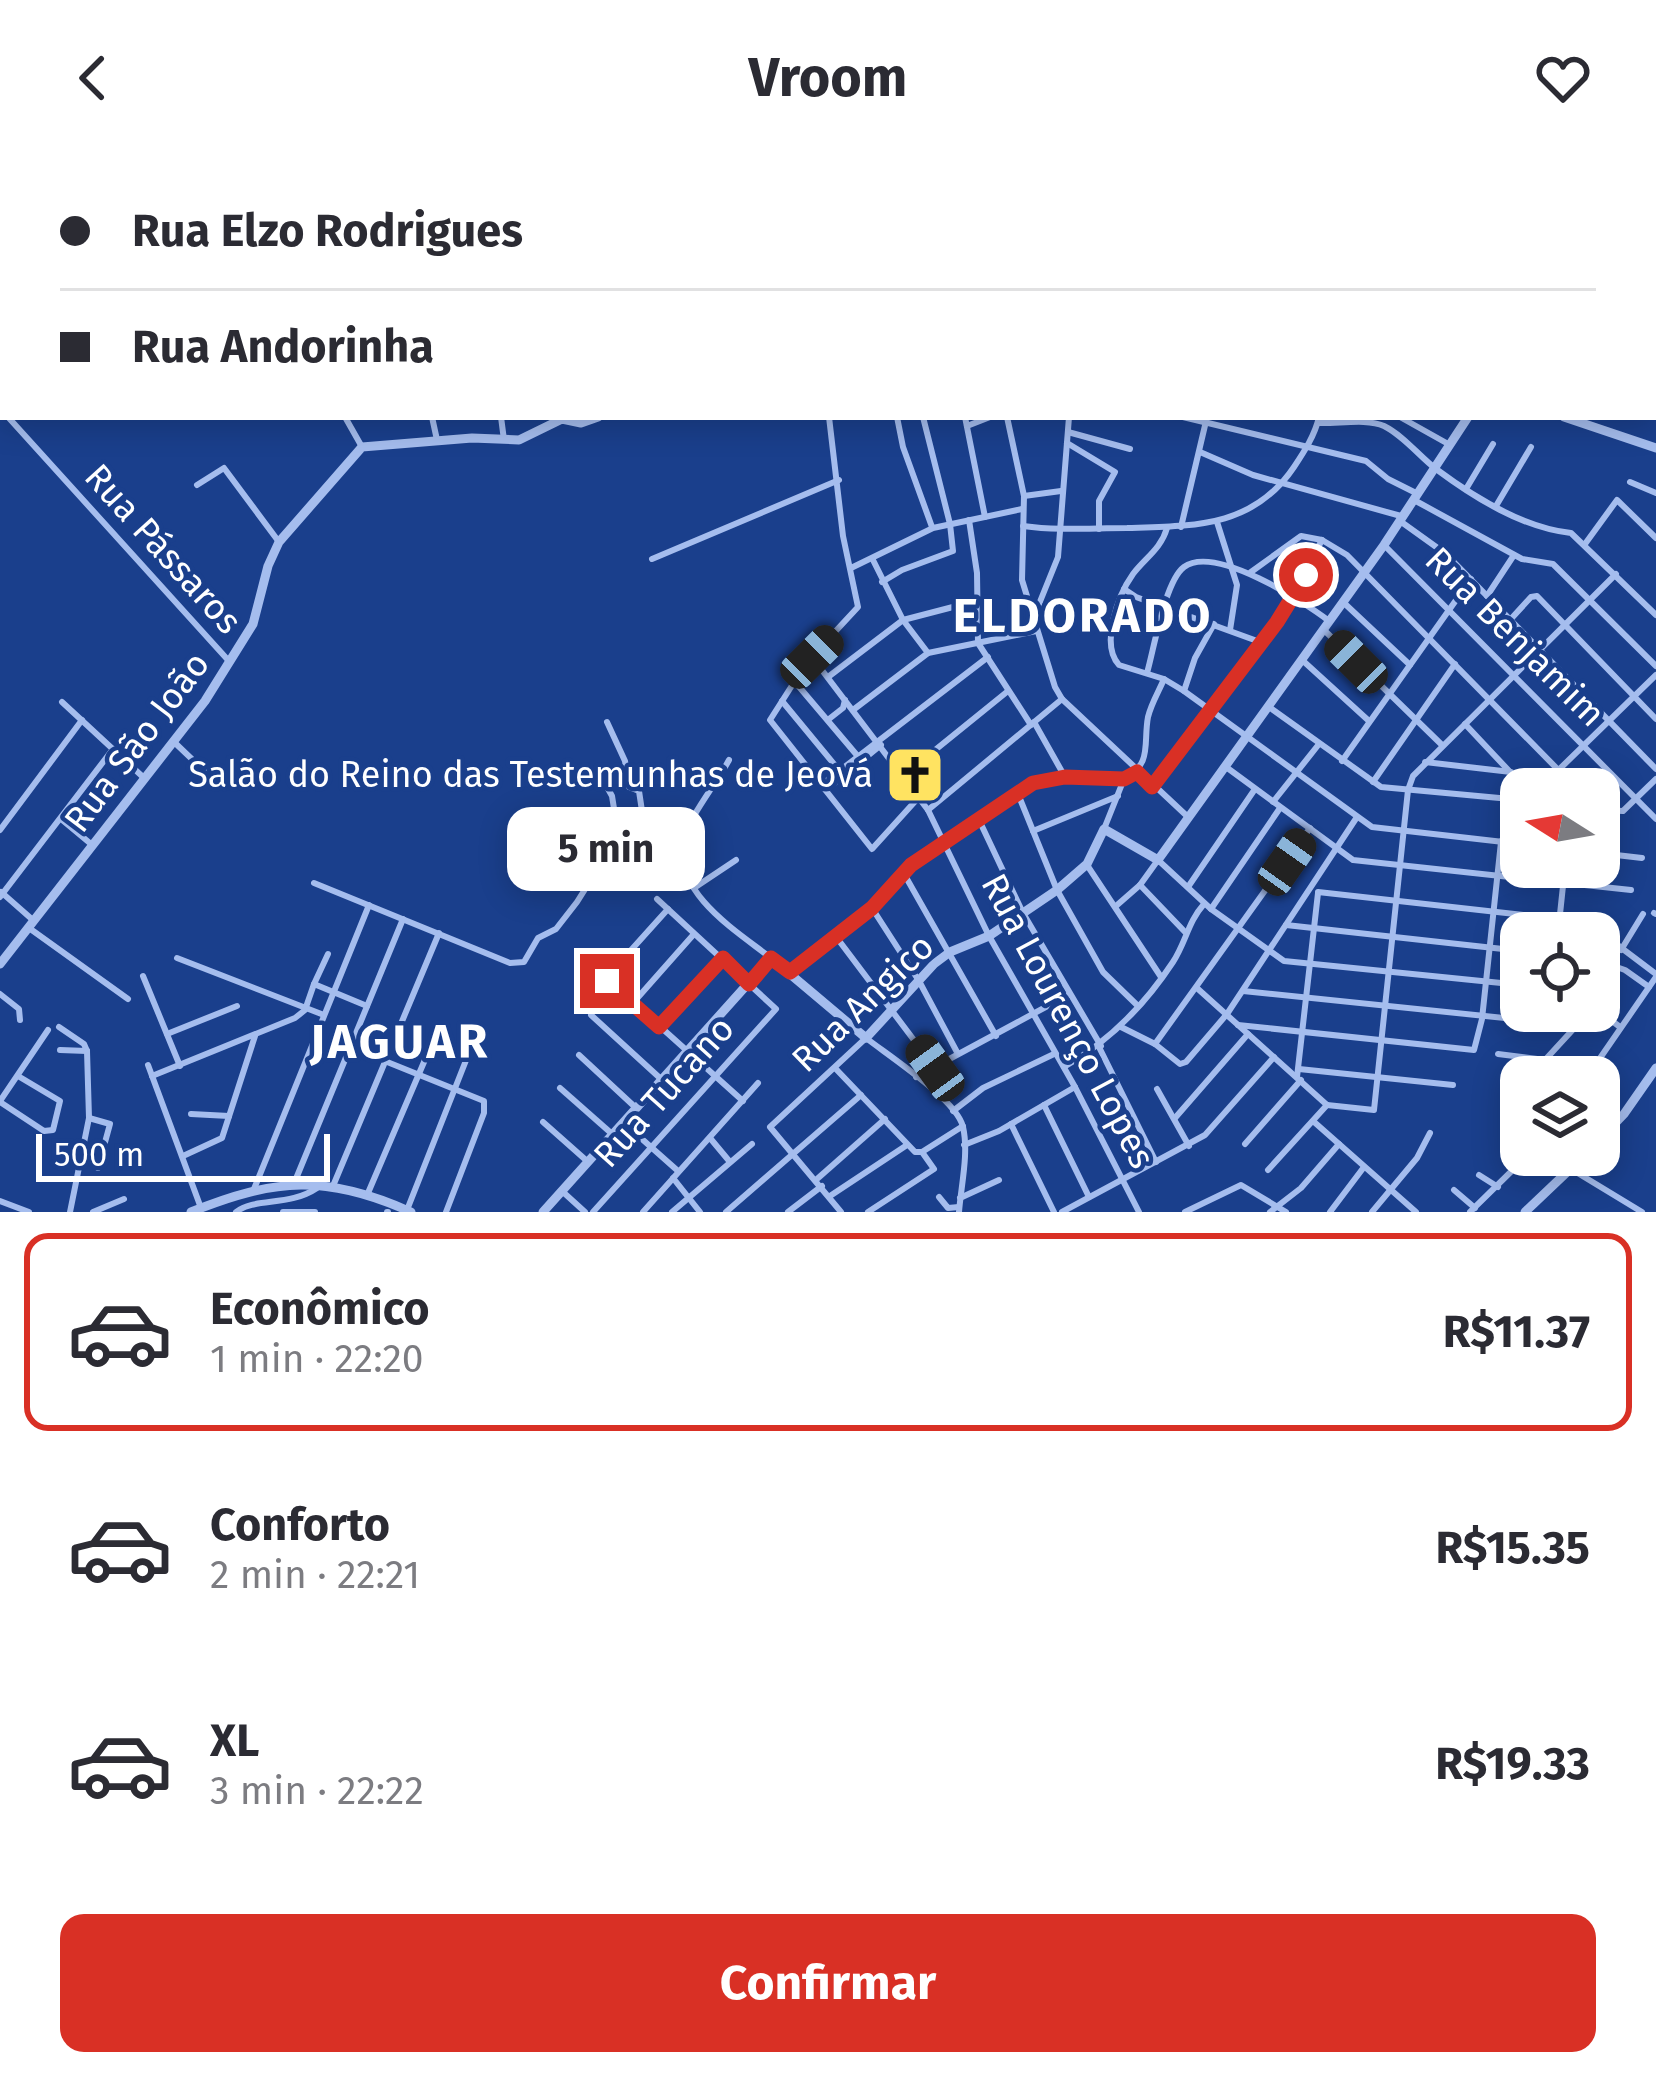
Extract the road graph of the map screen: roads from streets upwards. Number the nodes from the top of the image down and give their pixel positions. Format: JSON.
{"nodes":[{"id":1,"x":11,"y":420,"type":"edge"},
{"id":2,"x":347,"y":420,"type":"edge"},
{"id":3,"x":433,"y":420,"type":"edge"},
{"id":4,"x":502,"y":420,"type":"edge"},
{"id":5,"x":590,"y":420,"type":"edge"},
{"id":6,"x":829,"y":420,"type":"edge"},
{"id":7,"x":898,"y":420,"type":"edge"},
{"id":8,"x":924,"y":420,"type":"edge"},
{"id":9,"x":1008,"y":420,"type":"edge"},
{"id":10,"x":1069,"y":420,"type":"edge"},
{"id":11,"x":1206,"y":420,"type":"edge"},
{"id":12,"x":1210,"y":420,"type":"edge"},
{"id":13,"x":1318,"y":420,"type":"edge"},
{"id":14,"x":1405,"y":420,"type":"edge"},
{"id":15,"x":1466,"y":420,"type":"edge"},
{"id":16,"x":1573,"y":420,"type":"edge"},
{"id":17,"x":1384,"y":421,"type":"edge"},
{"id":18,"x":558,"y":422,"type":"edge"},
{"id":19,"x":966,"y":422,"type":"edge"},
{"id":20,"x":1068,"y":432,"type":"junction"},
{"id":21,"x":437,"y":440,"type":"junction"},
{"id":22,"x":504,"y":440,"type":"junction"},
{"id":23,"x":1067,"y":442,"type":"junction"},
{"id":24,"x":1493,"y":444,"type":"dead end"},
{"id":25,"x":1450,"y":445,"type":"junction"},
{"id":26,"x":1307,"y":446,"type":"junction"},
{"id":27,"x":362,"y":447,"type":"junction"},
{"id":28,"x":1531,"y":447,"type":"dead end"},
{"id":29,"x":1656,"y":448,"type":"edge"},
{"id":30,"x":1130,"y":449,"type":"dead end"},
{"id":31,"x":1200,"y":452,"type":"junction"},
{"id":32,"x":1436,"y":469,"type":"junction"},
{"id":33,"x":839,"y":480,"type":"junction"},
{"id":34,"x":1630,"y":482,"type":"dead end"},
{"id":35,"x":197,"y":484,"type":"dead end"},
{"id":36,"x":1282,"y":484,"type":"junction"},
{"id":37,"x":1466,"y":489,"type":"junction"},
{"id":38,"x":1061,"y":491,"type":"junction"},
{"id":39,"x":1656,"y":493,"type":"edge"},
{"id":40,"x":1024,"y":496,"type":"junction"},
{"id":41,"x":1416,"y":497,"type":"junction"},
{"id":42,"x":1496,"y":506,"type":"junction"},
{"id":43,"x":1023,"y":509,"type":"junction"},
{"id":44,"x":985,"y":517,"type":"junction"},
{"id":45,"x":1402,"y":519,"type":"junction"},
{"id":46,"x":969,"y":520,"type":"junction"},
{"id":47,"x":1217,"y":522,"type":"junction"},
{"id":48,"x":950,"y":524,"type":"junction"},
{"id":49,"x":1024,"y":526,"type":"junction"},
{"id":50,"x":1181,"y":527,"type":"junction"},
{"id":51,"x":933,"y":528,"type":"junction"},
{"id":52,"x":1167,"y":528,"type":"junction"},
{"id":53,"x":1099,"y":529,"type":"junction"},
{"id":54,"x":1060,"y":531,"type":"junction"},
{"id":55,"x":281,"y":538,"type":"junction"},
{"id":56,"x":1656,"y":538,"type":"edge"},
{"id":57,"x":1322,"y":540,"type":"junction"},
{"id":58,"x":1586,"y":544,"type":"junction"},
{"id":59,"x":1384,"y":545,"type":"junction"},
{"id":60,"x":1514,"y":555,"type":"junction"},
{"id":61,"x":652,"y":559,"type":"dead end"},
{"id":62,"x":873,"y":560,"type":"junction"},
{"id":63,"x":851,"y":568,"type":"junction"},
{"id":64,"x":1235,"y":569,"type":"junction"},
{"id":65,"x":1251,"y":572,"type":"junction"},
{"id":66,"x":1364,"y":573,"type":"junction"},
{"id":67,"x":1616,"y":574,"type":"junction"},
{"id":68,"x":1471,"y":580,"type":"junction"},
{"id":69,"x":882,"y":582,"type":"junction"},
{"id":70,"x":1124,"y":590,"type":"junction"},
{"id":71,"x":1487,"y":596,"type":"junction"},
{"id":72,"x":1293,"y":597,"type":"junction"},
{"id":73,"x":1592,"y":600,"type":"junction"},
{"id":74,"x":976,"y":601,"type":"junction"},
{"id":75,"x":1343,"y":602,"type":"junction"},
{"id":76,"x":1166,"y":608,"type":"junction"},
{"id":77,"x":1450,"y":609,"type":"junction"},
{"id":78,"x":1656,"y":615,"type":"edge"},
{"id":79,"x":903,"y":620,"type":"junction"},
{"id":80,"x":1033,"y":620,"type":"junction"},
{"id":81,"x":1510,"y":620,"type":"junction"},
{"id":82,"x":1214,"y":624,"type":"junction"},
{"id":83,"x":1326,"y":625,"type":"junction"},
{"id":84,"x":1566,"y":626,"type":"junction"},
{"id":85,"x":1230,"y":630,"type":"junction"},
{"id":86,"x":1036,"y":631,"type":"junction"},
{"id":87,"x":1429,"y":638,"type":"junction"},
{"id":88,"x":1260,"y":642,"type":"junction"},
{"id":89,"x":978,"y":643,"type":"junction"},
{"id":90,"x":1540,"y":650,"type":"junction"},
{"id":91,"x":928,"y":653,"type":"junction"},
{"id":92,"x":812,"y":657,"type":"junction"},
{"id":93,"x":988,"y":657,"type":"junction"},
{"id":94,"x":1301,"y":659,"type":"junction"},
{"id":95,"x":231,"y":662,"type":"junction"},
{"id":96,"x":1455,"y":664,"type":"junction"},
{"id":97,"x":1410,"y":665,"type":"junction"},
{"id":98,"x":1656,"y":666,"type":"edge"},
{"id":99,"x":1147,"y":673,"type":"junction"},
{"id":100,"x":1514,"y":675,"type":"junction"},
{"id":101,"x":1656,"y":675,"type":"edge"},
{"id":102,"x":828,"y":677,"type":"junction"},
{"id":103,"x":1165,"y":679,"type":"junction"},
{"id":104,"x":796,"y":682,"type":"junction"},
{"id":105,"x":1008,"y":691,"type":"junction"},
{"id":106,"x":1184,"y":691,"type":"junction"},
{"id":107,"x":1389,"y":695,"type":"junction"},
{"id":108,"x":1635,"y":698,"type":"junction"},
{"id":109,"x":1062,"y":699,"type":"junction"},
{"id":110,"x":845,"y":700,"type":"junction"},
{"id":111,"x":1490,"y":700,"type":"junction"},
{"id":112,"x":782,"y":701,"type":"junction"},
{"id":113,"x":62,"y":702,"type":"dead end"},
{"id":114,"x":1266,"y":705,"type":"junction"},
{"id":115,"x":1210,"y":708,"type":"junction"},
{"id":116,"x":853,"y":710,"type":"junction"},
{"id":117,"x":1414,"y":718,"type":"junction"},
{"id":118,"x":1656,"y":719,"type":"edge"},
{"id":119,"x":82,"y":720,"type":"junction"},
{"id":120,"x":828,"y":720,"type":"junction"},
{"id":121,"x":607,"y":722,"type":"dead end"},
{"id":122,"x":1370,"y":722,"type":"junction"},
{"id":123,"x":1610,"y":723,"type":"junction"},
{"id":124,"x":1033,"y":724,"type":"junction"},
{"id":125,"x":1465,"y":724,"type":"junction"},
{"id":126,"x":1245,"y":734,"type":"junction"},
{"id":127,"x":172,"y":741,"type":"junction"},
{"id":128,"x":879,"y":743,"type":"junction"},
{"id":129,"x":1319,"y":743,"type":"junction"},
{"id":130,"x":1442,"y":745,"type":"junction"},
{"id":131,"x":1585,"y":746,"type":"junction"},
{"id":132,"x":113,"y":749,"type":"junction"},
{"id":133,"x":859,"y":759,"type":"junction"},
{"id":134,"x":729,"y":760,"type":"dead end"},
{"id":135,"x":1342,"y":761,"type":"junction"},
{"id":136,"x":1426,"y":762,"type":"junction"},
{"id":137,"x":1223,"y":764,"type":"junction"},
{"id":138,"x":1508,"y":768,"type":"edge"},
{"id":139,"x":1555,"y":768,"type":"edge"},
{"id":140,"x":1561,"y":768,"type":"edge"},
{"id":141,"x":1656,"y":769,"type":"edge"},
{"id":142,"x":1500,"y":771,"type":"edge"},
{"id":143,"x":1137,"y":772,"type":"junction"},
{"id":144,"x":1297,"y":772,"type":"junction"},
{"id":145,"x":841,"y":773,"type":"junction"},
{"id":146,"x":143,"y":776,"type":"junction"},
{"id":147,"x":904,"y":776,"type":"junction"},
{"id":148,"x":1065,"y":777,"type":"junction"},
{"id":149,"x":602,"y":778,"type":"dead end"},
{"id":150,"x":1124,"y":779,"type":"junction"},
{"id":151,"x":1656,"y":779,"type":"edge"},
{"id":152,"x":1373,"y":782,"type":"junction"},
{"id":153,"x":218,"y":784,"type":"dead end"},
{"id":154,"x":824,"y":787,"type":"junction"},
{"id":155,"x":1152,"y":787,"type":"junction"},
{"id":156,"x":1255,"y":789,"type":"junction"},
{"id":157,"x":1408,"y":790,"type":"junction"},
{"id":158,"x":1018,"y":794,"type":"junction"},
{"id":159,"x":1118,"y":796,"type":"junction"},
{"id":160,"x":920,"y":797,"type":"junction"},
{"id":161,"x":1636,"y":800,"type":"junction"},
{"id":162,"x":1500,"y":801,"type":"edge"},
{"id":163,"x":1277,"y":805,"type":"junction"},
{"id":164,"x":928,"y":810,"type":"junction"},
{"id":165,"x":1620,"y":812,"type":"edge"},
{"id":166,"x":1188,"y":817,"type":"junction"},
{"id":167,"x":1357,"y":817,"type":"junction"},
{"id":168,"x":62,"y":819,"type":"junction"},
{"id":169,"x":1656,"y":820,"type":"edge"},
{"id":170,"x":980,"y":821,"type":"junction"},
{"id":171,"x":616,"y":828,"type":"junction"},
{"id":172,"x":1310,"y":828,"type":"junction"},
{"id":173,"x":1104,"y":829,"type":"junction"},
{"id":174,"x":0,"y":830,"type":"edge"},
{"id":175,"x":1033,"y":831,"type":"junction"},
{"id":176,"x":1403,"y":832,"type":"junction"},
{"id":177,"x":1500,"y":842,"type":"edge"},
{"id":178,"x":944,"y":844,"type":"junction"},
{"id":179,"x":94,"y":846,"type":"junction"},
{"id":180,"x":629,"y":847,"type":"dead end"},
{"id":181,"x":1500,"y":849,"type":"edge"},
{"id":182,"x":1337,"y":850,"type":"junction"},
{"id":183,"x":1620,"y":855,"type":"edge"},
{"id":184,"x":1642,"y":858,"type":"dead end"},
{"id":185,"x":736,"y":860,"type":"dead end"},
{"id":186,"x":1158,"y":860,"type":"junction"},
{"id":187,"x":601,"y":864,"type":"junction"},
{"id":188,"x":1087,"y":864,"type":"junction"},
{"id":189,"x":1399,"y":866,"type":"junction"},
{"id":190,"x":616,"y":872,"type":"junction"},
{"id":191,"x":903,"y":872,"type":"junction"},
{"id":192,"x":627,"y":877,"type":"dead end"},
{"id":193,"x":1319,"y":877,"type":"junction"},
{"id":194,"x":1496,"y":877,"type":"junction"},
{"id":195,"x":1500,"y":877,"type":"edge"},
{"id":196,"x":314,"y":883,"type":"dead end"},
{"id":197,"x":1140,"y":886,"type":"junction"},
{"id":198,"x":1188,"y":886,"type":"junction"},
{"id":199,"x":694,"y":888,"type":"junction"},
{"id":200,"x":1612,"y":888,"type":"edge"},
{"id":201,"x":1057,"y":890,"type":"junction"},
{"id":202,"x":1631,"y":890,"type":"dead end"},
{"id":203,"x":1318,"y":892,"type":"junction"},
{"id":204,"x":1,"y":894,"type":"edge"},
{"id":205,"x":657,"y":899,"type":"dead end"},
{"id":206,"x":1396,"y":901,"type":"junction"},
{"id":207,"x":369,"y":905,"type":"junction"},
{"id":208,"x":1116,"y":906,"type":"junction"},
{"id":209,"x":1208,"y":906,"type":"junction"},
{"id":210,"x":872,"y":908,"type":"junction"},
{"id":211,"x":668,"y":909,"type":"junction"},
{"id":212,"x":1023,"y":913,"type":"junction"},
{"id":213,"x":1493,"y":913,"type":"junction"},
{"id":214,"x":1500,"y":914,"type":"edge"},
{"id":215,"x":1643,"y":914,"type":"dead end"},
{"id":216,"x":403,"y":919,"type":"junction"},
{"id":217,"x":32,"y":924,"type":"junction"},
{"id":218,"x":1286,"y":925,"type":"junction"},
{"id":219,"x":1314,"y":928,"type":"junction"},
{"id":220,"x":1240,"y":929,"type":"junction"},
{"id":221,"x":1185,"y":932,"type":"junction"},
{"id":222,"x":439,"y":933,"type":"junction"},
{"id":223,"x":694,"y":934,"type":"junction"},
{"id":224,"x":989,"y":936,"type":"junction"},
{"id":225,"x":837,"y":938,"type":"junction"},
{"id":226,"x":1390,"y":938,"type":"junction"},
{"id":227,"x":1489,"y":948,"type":"junction"},
{"id":228,"x":1500,"y":949,"type":"edge"},
{"id":229,"x":1269,"y":950,"type":"junction"},
{"id":230,"x":1621,"y":950,"type":"joint"},
{"id":231,"x":950,"y":952,"type":"junction"},
{"id":232,"x":328,"y":954,"type":"dead end"},
{"id":233,"x":177,"y":958,"type":"dead end"},
{"id":234,"x":723,"y":958,"type":"junction"},
{"id":235,"x":771,"y":958,"type":"junction"},
{"id":236,"x":0,"y":964,"type":"edge"},
{"id":237,"x":1310,"y":964,"type":"junction"},
{"id":238,"x":1620,"y":968,"type":"edge"},
{"id":239,"x":790,"y":972,"type":"junction"},
{"id":240,"x":1388,"y":972,"type":"junction"},
{"id":241,"x":143,"y":976,"type":"dead end"},
{"id":242,"x":1161,"y":977,"type":"junction"},
{"id":243,"x":754,"y":978,"type":"junction"},
{"id":244,"x":919,"y":981,"type":"junction"},
{"id":245,"x":1486,"y":981,"type":"junction"},
{"id":246,"x":1654,"y":981,"type":"edge"},
{"id":247,"x":1500,"y":983,"type":"edge"},
{"id":248,"x":314,"y":985,"type":"junction"},
{"id":249,"x":1198,"y":989,"type":"junction"},
{"id":250,"x":1242,"y":991,"type":"junction"},
{"id":251,"x":334,"y":993,"type":"junction"},
{"id":252,"x":0,"y":994,"type":"edge"},
{"id":253,"x":1068,"y":995,"type":"junction"},
{"id":254,"x":128,"y":999,"type":"dead end"},
{"id":255,"x":1306,"y":999,"type":"junction"},
{"id":256,"x":632,"y":1003,"type":"junction"},
{"id":257,"x":237,"y":1006,"type":"dead end"},
{"id":258,"x":367,"y":1006,"type":"junction"},
{"id":259,"x":1138,"y":1006,"type":"junction"},
{"id":260,"x":1384,"y":1006,"type":"junction"},
{"id":261,"x":305,"y":1010,"type":"junction"},
{"id":262,"x":891,"y":1012,"type":"junction"},
{"id":263,"x":1227,"y":1014,"type":"junction"},
{"id":264,"x":324,"y":1016,"type":"junction"},
{"id":265,"x":591,"y":1016,"type":"dead end"},
{"id":266,"x":1034,"y":1016,"type":"junction"},
{"id":267,"x":1482,"y":1018,"type":"junction"},
{"id":268,"x":20,"y":1020,"type":"dead end"},
{"id":269,"x":1500,"y":1020,"type":"edge"},
{"id":270,"x":1238,"y":1024,"type":"junction"},
{"id":271,"x":59,"y":1027,"type":"dead end"},
{"id":272,"x":659,"y":1027,"type":"junction"},
{"id":273,"x":1121,"y":1028,"type":"junction"},
{"id":274,"x":1621,"y":1028,"type":"joint"},
{"id":275,"x":47,"y":1030,"type":"dead end"},
{"id":276,"x":1567,"y":1032,"type":"edge"},
{"id":277,"x":167,"y":1034,"type":"junction"},
{"id":278,"x":1249,"y":1034,"type":"junction"},
{"id":279,"x":1302,"y":1034,"type":"junction"},
{"id":280,"x":476,"y":1035,"type":"dead end"},
{"id":281,"x":255,"y":1036,"type":"junction"},
{"id":282,"x":996,"y":1036,"type":"junction"},
{"id":283,"x":866,"y":1038,"type":"junction"},
{"id":284,"x":1381,"y":1041,"type":"junction"},
{"id":285,"x":1155,"y":1044,"type":"junction"},
{"id":286,"x":350,"y":1047,"type":"junction"},
{"id":287,"x":1100,"y":1047,"type":"junction"},
{"id":288,"x":60,"y":1050,"type":"dead end"},
{"id":289,"x":87,"y":1051,"type":"junction"},
{"id":290,"x":688,"y":1053,"type":"junction"},
{"id":291,"x":1054,"y":1054,"type":"junction"},
{"id":292,"x":1498,"y":1054,"type":"dead end"},
{"id":293,"x":427,"y":1055,"type":"dead end"},
{"id":294,"x":579,"y":1055,"type":"dead end"},
{"id":295,"x":959,"y":1055,"type":"junction"},
{"id":296,"x":1602,"y":1056,"type":"edge"},
{"id":297,"x":1274,"y":1057,"type":"junction"},
{"id":298,"x":385,"y":1061,"type":"junction"},
{"id":299,"x":148,"y":1065,"type":"dead end"},
{"id":300,"x":180,"y":1066,"type":"junction"},
{"id":301,"x":1064,"y":1067,"type":"junction"},
{"id":302,"x":835,"y":1068,"type":"junction"},
{"id":303,"x":935,"y":1068,"type":"junction"},
{"id":304,"x":1656,"y":1068,"type":"edge"},
{"id":305,"x":418,"y":1075,"type":"junction"},
{"id":306,"x":1299,"y":1075,"type":"junction"},
{"id":307,"x":18,"y":1076,"type":"junction"},
{"id":308,"x":152,"y":1076,"type":"junction"},
{"id":309,"x":714,"y":1077,"type":"junction"},
{"id":310,"x":916,"y":1077,"type":"junction"},
{"id":311,"x":1375,"y":1077,"type":"junction"},
{"id":312,"x":664,"y":1081,"type":"junction"},
{"id":313,"x":758,"y":1083,"type":"dead end"},
{"id":314,"x":1453,"y":1084,"type":"dead end"},
{"id":315,"x":1075,"y":1087,"type":"junction"},
{"id":316,"x":454,"y":1088,"type":"junction"},
{"id":317,"x":560,"y":1088,"type":"dead end"},
{"id":318,"x":1157,"y":1089,"type":"dead end"},
{"id":319,"x":860,"y":1095,"type":"junction"},
{"id":320,"x":0,"y":1102,"type":"edge"},
{"id":321,"x":743,"y":1102,"type":"junction"},
{"id":322,"x":1044,"y":1105,"type":"junction"},
{"id":323,"x":1327,"y":1105,"type":"junction"},
{"id":324,"x":638,"y":1109,"type":"junction"},
{"id":325,"x":953,"y":1111,"type":"junction"},
{"id":326,"x":190,"y":1114,"type":"dead end"},
{"id":327,"x":229,"y":1116,"type":"junction"},
{"id":328,"x":89,"y":1118,"type":"junction"},
{"id":329,"x":1175,"y":1118,"type":"junction"},
{"id":330,"x":1620,"y":1118,"type":"edge"},
{"id":331,"x":885,"y":1119,"type":"junction"},
{"id":332,"x":1313,"y":1121,"type":"junction"},
{"id":333,"x":543,"y":1122,"type":"dead end"},
{"id":334,"x":625,"y":1124,"type":"junction"},
{"id":335,"x":1012,"y":1124,"type":"junction"},
{"id":336,"x":963,"y":1126,"type":"junction"},
{"id":337,"x":1430,"y":1133,"type":"dead end"},
{"id":338,"x":614,"y":1136,"type":"junction"},
{"id":339,"x":710,"y":1138,"type":"junction"},
{"id":340,"x":752,"y":1144,"type":"dead end"},
{"id":341,"x":1245,"y":1144,"type":"dead end"},
{"id":342,"x":1339,"y":1144,"type":"junction"},
{"id":343,"x":908,"y":1145,"type":"junction"},
{"id":344,"x":964,"y":1145,"type":"junction"},
{"id":345,"x":1190,"y":1145,"type":"junction"},
{"id":346,"x":651,"y":1147,"type":"junction"},
{"id":347,"x":922,"y":1152,"type":"junction"},
{"id":348,"x":794,"y":1153,"type":"junction"},
{"id":349,"x":182,"y":1156,"type":"junction"},
{"id":350,"x":730,"y":1162,"type":"junction"},
{"id":351,"x":1156,"y":1162,"type":"junction"},
{"id":352,"x":590,"y":1163,"type":"junction"},
{"id":353,"x":1364,"y":1167,"type":"junction"},
{"id":354,"x":98,"y":1168,"type":"dead end"},
{"id":355,"x":1268,"y":1170,"type":"dead end"},
{"id":356,"x":1479,"y":1174,"type":"dead end"},
{"id":357,"x":675,"y":1175,"type":"junction"},
{"id":358,"x":1508,"y":1176,"type":"edge"},
{"id":359,"x":1565,"y":1176,"type":"edge"},
{"id":360,"x":1578,"y":1176,"type":"edge"},
{"id":361,"x":999,"y":1180,"type":"dead end"},
{"id":362,"x":1123,"y":1180,"type":"junction"},
{"id":363,"x":819,"y":1182,"type":"junction"},
{"id":364,"x":298,"y":1186,"type":"junction"},
{"id":365,"x":327,"y":1186,"type":"junction"},
{"id":366,"x":1498,"y":1187,"type":"junction"},
{"id":367,"x":254,"y":1189,"type":"junction"},
{"id":368,"x":1390,"y":1189,"type":"junction"},
{"id":369,"x":1454,"y":1190,"type":"dead end"},
{"id":370,"x":563,"y":1192,"type":"junction"},
{"id":371,"x":368,"y":1193,"type":"junction"},
{"id":372,"x":830,"y":1196,"type":"junction"},
{"id":373,"x":939,"y":1196,"type":"dead end"},
{"id":374,"x":1089,"y":1197,"type":"junction"},
{"id":375,"x":687,"y":1198,"type":"junction"},
{"id":376,"x":124,"y":1199,"type":"dead end"},
{"id":377,"x":293,"y":1200,"type":"junction"},
{"id":378,"x":0,"y":1201,"type":"edge"},
{"id":379,"x":959,"y":1206,"type":"edge"},
{"id":380,"x":196,"y":1210,"type":"edge"},
{"id":381,"x":388,"y":1210,"type":"edge"},
{"id":382,"x":1283,"y":1210,"type":"edge"},
{"id":383,"x":1472,"y":1210,"type":"edge"},
{"id":384,"x":1636,"y":1210,"type":"edge"},
{"id":385,"x":315,"y":1211,"type":"edge"},
{"id":386,"x":409,"y":1211,"type":"edge"},
{"id":387,"x":29,"y":1212,"type":"edge"},
{"id":388,"x":70,"y":1212,"type":"edge"},
{"id":389,"x":93,"y":1212,"type":"edge"},
{"id":390,"x":236,"y":1212,"type":"edge"},
{"id":391,"x":283,"y":1212,"type":"edge"},
{"id":392,"x":446,"y":1212,"type":"edge"},
{"id":393,"x":543,"y":1212,"type":"edge"},
{"id":394,"x":589,"y":1212,"type":"edge"},
{"id":395,"x":643,"y":1212,"type":"edge"},
{"id":396,"x":672,"y":1212,"type":"edge"},
{"id":397,"x":700,"y":1212,"type":"edge"},
{"id":398,"x":726,"y":1212,"type":"edge"},
{"id":399,"x":788,"y":1212,"type":"edge"},
{"id":400,"x":841,"y":1212,"type":"edge"},
{"id":401,"x":869,"y":1212,"type":"edge"},
{"id":402,"x":1058,"y":1212,"type":"edge"},
{"id":403,"x":1139,"y":1212,"type":"edge"},
{"id":404,"x":1185,"y":1212,"type":"edge"},
{"id":405,"x":1270,"y":1212,"type":"edge"},
{"id":406,"x":1330,"y":1212,"type":"edge"},
{"id":407,"x":1372,"y":1212,"type":"edge"},
{"id":408,"x":1416,"y":1212,"type":"edge"},
{"id":409,"x":1525,"y":1212,"type":"edge"}],
"edges":[{"from":1,"to":95,"type":"street","name":"Rua Pássaros"},
{"from":2,"to":27,"type":"street"},
{"from":3,"to":21,"type":"street"},
{"from":4,"to":22,"type":"street"},
{"from":5,"to":18,"type":"street"},
{"from":6,"to":33,"type":"street"},
{"from":7,"to":51,"type":"street"},
{"from":8,"to":48,"type":"street"},
{"from":9,"to":40,"type":"street"},
{"from":10,"to":20,"type":"street"},
{"from":11,"to":31,"type":"street"},
{"from":12,"to":26,"type":"street"},
{"from":13,"to":17,"type":"street"},
{"from":13,"to":26,"type":"street"},
{"from":14,"to":25,"type":"street"},
{"from":15,"to":25,"type":"street"},
{"from":16,"to":29,"type":"street"},
{"from":17,"to":32,"type":"street"},
{"from":18,"to":22,"type":"street"},
{"from":19,"to":44,"type":"street"},
{"from":20,"to":23,"type":"street"},
{"from":20,"to":30,"type":"street"},
{"from":21,"to":22,"type":"street"},
{"from":21,"to":27,"type":"street"},
{"from":23,"to":38,"type":"street"},
{"from":23,"to":53,"type":"street"},
{"from":24,"to":37,"type":"street"},
{"from":25,"to":32,"type":"street"},
{"from":26,"to":36,"type":"street"},
{"from":26,"to":41,"type":"street"},
{"from":27,"to":55,"type":"street"},
{"from":28,"to":42,"type":"street"},
{"from":31,"to":36,"type":"street"},
{"from":31,"to":50,"type":"street"},
{"from":32,"to":37,"type":"street"},
{"from":32,"to":41,"type":"street"},
{"from":33,"to":61,"type":"street"},
{"from":33,"to":63,"type":"street"},
{"from":34,"to":39,"type":"street"},
{"from":35,"to":55,"type":"street"},
{"from":36,"to":45,"type":"street"},
{"from":36,"to":47,"type":"street"},
{"from":37,"to":42,"type":"street"},
{"from":38,"to":40,"type":"street"},
{"from":38,"to":54,"type":"street"},
{"from":40,"to":43,"type":"street"},
{"from":41,"to":45,"type":"street"},
{"from":41,"to":60,"type":"street"},
{"from":42,"to":58,"type":"street"},
{"from":43,"to":44,"type":"street"},
{"from":43,"to":49,"type":"street"},
{"from":44,"to":46,"type":"street"},
{"from":45,"to":59,"type":"street"},
{"from":45,"to":68,"type":"street"},
{"from":46,"to":48,"type":"street"},
{"from":46,"to":74,"type":"street"},
{"from":47,"to":50,"type":"street"},
{"from":47,"to":64,"type":"street"},
{"from":48,"to":51,"type":"street"},
{"from":48,"to":69,"type":"street"},
{"from":49,"to":54,"type":"street"},
{"from":49,"to":80,"type":"street"},
{"from":50,"to":52,"type":"street"},
{"from":51,"to":62,"type":"street"},
{"from":52,"to":53,"type":"street"},
{"from":52,"to":70,"type":"street"},
{"from":53,"to":54,"type":"street"},
{"from":54,"to":80,"type":"street"},
{"from":55,"to":95,"type":"street","name":"Rua São João"},
{"from":56,"to":58,"type":"street"},
{"from":57,"to":65,"type":"street"},
{"from":57,"to":66,"type":"street"},
{"from":57,"to":72,"type":"street"},
{"from":58,"to":67,"type":"street"},
{"from":59,"to":66,"type":"street"},
{"from":59,"to":77,"type":"street","name":"Rua Benjamim"},
{"from":60,"to":71,"type":"street"},
{"from":60,"to":73,"type":"street"},
{"from":62,"to":63,"type":"street"},
{"from":62,"to":69,"type":"street"},
{"from":63,"to":92,"type":"street"},
{"from":64,"to":65,"type":"street"},
{"from":64,"to":76,"type":"street"},
{"from":64,"to":85,"type":"street"},
{"from":65,"to":72,"type":"street"},
{"from":66,"to":75,"type":"street"},
{"from":66,"to":87,"type":"street"},
{"from":67,"to":73,"type":"street"},
{"from":67,"to":78,"type":"street"},
{"from":68,"to":71,"type":"street"},
{"from":68,"to":77,"type":"street"},
{"from":69,"to":79,"type":"street"},
{"from":70,"to":76,"type":"street"},
{"from":70,"to":99,"type":"street"},
{"from":71,"to":81,"type":"street"},
{"from":72,"to":83,"type":"street"},
{"from":72,"to":88,"type":"street"},
{"from":73,"to":84,"type":"street"},
{"from":73,"to":98,"type":"street"},
{"from":74,"to":79,"type":"street"},
{"from":74,"to":89,"type":"street"},
{"from":75,"to":83,"type":"street"},
{"from":75,"to":97,"type":"street"},
{"from":76,"to":82,"type":"street"},
{"from":76,"to":99,"type":"street"},
{"from":77,"to":87,"type":"street"},
{"from":77,"to":100,"type":"street","name":"Rua Benjamim"},
{"from":79,"to":91,"type":"street"},
{"from":79,"to":102,"type":"street"},
{"from":80,"to":86,"type":"street"},
{"from":81,"to":84,"type":"street"},
{"from":81,"to":90,"type":"street"},
{"from":82,"to":85,"type":"street"},
{"from":82,"to":106,"type":"street"},
{"from":83,"to":94,"type":"street"},
{"from":83,"to":107,"type":"street"},
{"from":84,"to":90,"type":"street"},
{"from":84,"to":108,"type":"street"},
{"from":85,"to":88,"type":"street"},
{"from":86,"to":89,"type":"street"},
{"from":86,"to":109,"type":"street"},
{"from":87,"to":96,"type":"street"},
{"from":87,"to":97,"type":"street"},
{"from":88,"to":115,"type":"street"},
{"from":89,"to":91,"type":"street"},
{"from":89,"to":93,"type":"street"},
{"from":90,"to":100,"type":"street"},
{"from":90,"to":123,"type":"street"},
{"from":91,"to":116,"type":"street"},
{"from":92,"to":102,"type":"street","name":"Rua Lourenço Lopes"},
{"from":92,"to":104,"type":"street"},
{"from":93,"to":105,"type":"street"},
{"from":93,"to":128,"type":"street"},
{"from":94,"to":114,"type":"street"},
{"from":94,"to":122,"type":"street"},
{"from":95,"to":127,"type":"street","name":"Rua São João"},
{"from":96,"to":111,"type":"street"},
{"from":96,"to":117,"type":"street"},
{"from":97,"to":107,"type":"street"},
{"from":99,"to":103,"type":"street"},
{"from":100,"to":111,"type":"street"},
{"from":100,"to":131,"type":"street","name":"Rua Benjamim"},
{"from":101,"to":108,"type":"street"},
{"from":102,"to":110,"type":"street","name":"Rua Lourenço Lopes"},
{"from":103,"to":106,"type":"street"},
{"from":103,"to":143,"type":"street"},
{"from":104,"to":112,"type":"street"},
{"from":104,"to":120,"type":"street"},
{"from":105,"to":124,"type":"street"},
{"from":105,"to":147,"type":"street"},
{"from":106,"to":115,"type":"street"},
{"from":107,"to":117,"type":"street"},
{"from":107,"to":122,"type":"street"},
{"from":108,"to":118,"type":"street"},
{"from":108,"to":123,"type":"street"},
{"from":109,"to":124,"type":"street"},
{"from":109,"to":143,"type":"street"},
{"from":110,"to":116,"type":"street","name":"Rua Lourenço Lopes"},
{"from":110,"to":120,"type":"street"},
{"from":111,"to":125,"type":"street"},
{"from":111,"to":139,"type":"street"},
{"from":112,"to":145,"type":"street"},
{"from":112,"to":154,"type":"street"},
{"from":113,"to":119,"type":"street"},
{"from":114,"to":126,"type":"street"},
{"from":114,"to":129,"type":"street"},
{"from":115,"to":126,"type":"street"},
{"from":115,"to":155,"type":"street"},
{"from":116,"to":128,"type":"street","name":"Rua Lourenço Lopes"},
{"from":117,"to":130,"type":"street"},
{"from":117,"to":152,"type":"street"},
{"from":119,"to":132,"type":"street"},
{"from":119,"to":174,"type":"street"},
{"from":120,"to":133,"type":"street"},
{"from":121,"to":171,"type":"street"},
{"from":122,"to":135,"type":"street"},
{"from":123,"to":131,"type":"street"},
{"from":123,"to":141,"type":"street"},
{"from":124,"to":148,"type":"street"},
{"from":124,"to":164,"type":"street"},
{"from":125,"to":130,"type":"street"},
{"from":125,"to":138,"type":"street"},
{"from":126,"to":137,"type":"street"},
{"from":126,"to":144,"type":"street"},
{"from":127,"to":146,"type":"street","name":"Rua São João"},
{"from":127,"to":153,"type":"street"},
{"from":128,"to":133,"type":"street"},
{"from":128,"to":147,"type":"street","name":"Rua Lourenço Lopes"},
{"from":129,"to":135,"type":"street"},
{"from":129,"to":144,"type":"street"},
{"from":130,"to":136,"type":"street"},
{"from":131,"to":140,"type":"street"},
{"from":131,"to":161,"type":"street","name":"Rua Benjamim"},
{"from":132,"to":146,"type":"street"},
{"from":132,"to":168,"type":"street"},
{"from":133,"to":145,"type":"street"},
{"from":134,"to":199,"type":"street"},
{"from":135,"to":152,"type":"street"},
{"from":136,"to":142,"type":"street"},
{"from":136,"to":157,"type":"street"},
{"from":137,"to":156,"type":"street"},
{"from":137,"to":166,"type":"street"},
{"from":143,"to":150,"type":"street"},
{"from":143,"to":155,"type":"street"},
{"from":144,"to":163,"type":"street"},
{"from":144,"to":167,"type":"street"},
{"from":145,"to":154,"type":"street"},
{"from":146,"to":179,"type":"street","name":"Rua São João"},
{"from":147,"to":160,"type":"street","name":"Rua Lourenço Lopes"},
{"from":148,"to":150,"type":"street"},
{"from":148,"to":158,"type":"street"},
{"from":149,"to":171,"type":"street"},
{"from":150,"to":159,"type":"street","name":"Rua Angico"},
{"from":151,"to":161,"type":"street"},
{"from":152,"to":157,"type":"street"},
{"from":154,"to":160,"type":"street"},
{"from":155,"to":166,"type":"street"},
{"from":156,"to":163,"type":"street"},
{"from":156,"to":198,"type":"street"},
{"from":157,"to":162,"type":"street"},
{"from":157,"to":176,"type":"street"},
{"from":158,"to":170,"type":"street"},
{"from":158,"to":175,"type":"street"},
{"from":159,"to":173,"type":"street","name":"Rua Angico"},
{"from":159,"to":175,"type":"street"},
{"from":160,"to":164,"type":"street","name":"Rua Lourenço Lopes"},
{"from":161,"to":165,"type":"street"},
{"from":161,"to":169,"type":"street","name":"Rua Benjamim"},
{"from":163,"to":172,"type":"street"},
{"from":163,"to":209,"type":"street"},
{"from":164,"to":178,"type":"street","name":"Rua Lourenço Lopes"},
{"from":166,"to":186,"type":"street"},
{"from":167,"to":176,"type":"street"},
{"from":167,"to":182,"type":"street"},
{"from":168,"to":179,"type":"street"},
{"from":168,"to":204,"type":"street"},
{"from":170,"to":178,"type":"street"},
{"from":170,"to":212,"type":"street"},
{"from":171,"to":187,"type":"street"},
{"from":172,"to":182,"type":"street"},
{"from":172,"to":220,"type":"street"},
{"from":173,"to":186,"type":"street"},
{"from":173,"to":188,"type":"street","name":"Rua Angico"},
{"from":175,"to":201,"type":"street"},
{"from":176,"to":177,"type":"street"},
{"from":176,"to":189,"type":"street"},
{"from":178,"to":191,"type":"street"},
{"from":178,"to":224,"type":"street","name":"Rua Lourenço Lopes"},
{"from":179,"to":217,"type":"street","name":"Rua São João"},
{"from":180,"to":190,"type":"street"},
{"from":181,"to":194,"type":"street"},
{"from":182,"to":189,"type":"street"},
{"from":182,"to":193,"type":"street"},
{"from":183,"to":184,"type":"street"},
{"from":185,"to":199,"type":"street"},
{"from":186,"to":197,"type":"street"},
{"from":186,"to":198,"type":"street"},
{"from":187,"to":190,"type":"street"},
{"from":187,"to":222,"type":"street"},
{"from":188,"to":201,"type":"street","name":"Rua Angico"},
{"from":188,"to":208,"type":"street"},
{"from":189,"to":194,"type":"street"},
{"from":189,"to":206,"type":"street"},
{"from":190,"to":192,"type":"street"},
{"from":191,"to":210,"type":"street"},
{"from":191,"to":231,"type":"street"},
{"from":193,"to":203,"type":"street"},
{"from":193,"to":218,"type":"street"},
{"from":194,"to":195,"type":"street"},
{"from":194,"to":213,"type":"street"},
{"from":196,"to":207,"type":"street"},
{"from":197,"to":208,"type":"street"},
{"from":197,"to":221,"type":"street"},
{"from":198,"to":209,"type":"street"},
{"from":199,"to":235,"type":"street"},
{"from":200,"to":202,"type":"street"},
{"from":201,"to":212,"type":"street","name":"Rua Angico"},
{"from":201,"to":259,"type":"street"},
{"from":203,"to":206,"type":"street"},
{"from":203,"to":219,"type":"street"},
{"from":204,"to":217,"type":"street"},
{"from":205,"to":211,"type":"street"},
{"from":206,"to":213,"type":"street"},
{"from":206,"to":226,"type":"street"},
{"from":207,"to":216,"type":"street"},
{"from":207,"to":251,"type":"street"},
{"from":208,"to":242,"type":"street"},
{"from":209,"to":220,"type":"street"},
{"from":209,"to":221,"type":"street"},
{"from":210,"to":225,"type":"street"},
{"from":210,"to":244,"type":"street"},
{"from":211,"to":223,"type":"street"},
{"from":211,"to":256,"type":"street"},
{"from":212,"to":224,"type":"street","name":"Rua Angico"},
{"from":212,"to":253,"type":"street"},
{"from":213,"to":214,"type":"street"},
{"from":213,"to":227,"type":"street"},
{"from":215,"to":230,"type":"street"},
{"from":216,"to":222,"type":"street"},
{"from":216,"to":258,"type":"street"},
{"from":217,"to":236,"type":"street","name":"Rua São João"},
{"from":217,"to":254,"type":"street"},
{"from":218,"to":219,"type":"street"},
{"from":218,"to":229,"type":"street"},
{"from":219,"to":226,"type":"street"},
{"from":219,"to":237,"type":"street"},
{"from":220,"to":229,"type":"street"},
{"from":220,"to":249,"type":"street"},
{"from":221,"to":242,"type":"street"},
{"from":222,"to":298,"type":"street"},
{"from":223,"to":234,"type":"street"},
{"from":223,"to":256,"type":"street"},
{"from":224,"to":231,"type":"street","name":"Rua Angico"},
{"from":224,"to":266,"type":"street","name":"Rua Lourenço Lopes"},
{"from":225,"to":239,"type":"street"},
{"from":225,"to":262,"type":"street"},
{"from":226,"to":227,"type":"street"},
{"from":226,"to":240,"type":"street"},
{"from":227,"to":228,"type":"street"},
{"from":227,"to":245,"type":"street"},
{"from":229,"to":237,"type":"street"},
{"from":229,"to":250,"type":"street"},
{"from":230,"to":246,"type":"street"},
{"from":231,"to":244,"type":"street","name":"Rua Angico"},
{"from":231,"to":282,"type":"street"},
{"from":232,"to":248,"type":"street"},
{"from":233,"to":261,"type":"street"},
{"from":234,"to":243,"type":"street"},
{"from":234,"to":272,"type":"street"},
{"from":235,"to":239,"type":"street"},
{"from":235,"to":243,"type":"street"},
{"from":237,"to":240,"type":"street"},
{"from":237,"to":255,"type":"street"},
{"from":238,"to":246,"type":"street"},
{"from":239,"to":283,"type":"street"},
{"from":240,"to":245,"type":"street"},
{"from":240,"to":260,"type":"street"},
{"from":241,"to":277,"type":"street"},
{"from":242,"to":259,"type":"street"},
{"from":243,"to":290,"type":"street"},
{"from":243,"to":309,"type":"street","name":"Rua Tucano"},
{"from":244,"to":262,"type":"street","name":"Rua Angico"},
{"from":244,"to":295,"type":"street"},
{"from":245,"to":247,"type":"street"},
{"from":245,"to":267,"type":"street"},
{"from":246,"to":274,"type":"street"},
{"from":248,"to":251,"type":"street"},
{"from":248,"to":261,"type":"street"},
{"from":249,"to":263,"type":"street"},
{"from":249,"to":285,"type":"street"},
{"from":250,"to":255,"type":"street"},
{"from":250,"to":263,"type":"street"},
{"from":251,"to":258,"type":"street"},
{"from":251,"to":264,"type":"street"},
{"from":252,"to":268,"type":"street"},
{"from":253,"to":266,"type":"street"},
{"from":253,"to":287,"type":"street"},
{"from":255,"to":260,"type":"street"},
{"from":255,"to":279,"type":"street"},
{"from":256,"to":272,"type":"street"},
{"from":257,"to":277,"type":"street"},
{"from":258,"to":286,"type":"street"},
{"from":259,"to":273,"type":"street"},
{"from":260,"to":267,"type":"street"},
{"from":260,"to":284,"type":"street"},
{"from":261,"to":264,"type":"street"},
{"from":261,"to":281,"type":"street"},
{"from":262,"to":283,"type":"street","name":"Rua Angico"},
{"from":262,"to":303,"type":"street"},
{"from":263,"to":270,"type":"street"},
{"from":263,"to":285,"type":"street"},
{"from":264,"to":367,"type":"street"},
{"from":265,"to":312,"type":"street"},
{"from":266,"to":282,"type":"street"},
{"from":266,"to":291,"type":"street","name":"Rua Lourenço Lopes"},
{"from":267,"to":269,"type":"street"},
{"from":267,"to":284,"type":"street"},
{"from":270,"to":278,"type":"street"},
{"from":270,"to":279,"type":"street"},
{"from":271,"to":289,"type":"street"},
{"from":272,"to":290,"type":"street"},
{"from":273,"to":285,"type":"street"},
{"from":273,"to":287,"type":"street"},
{"from":274,"to":296,"type":"street"},
{"from":275,"to":307,"type":"street"},
{"from":276,"to":292,"type":"street"},
{"from":277,"to":300,"type":"street"},
{"from":278,"to":297,"type":"street"},
{"from":278,"to":329,"type":"street"},
{"from":279,"to":284,"type":"street"},
{"from":279,"to":306,"type":"street"},
{"from":280,"to":316,"type":"street"},
{"from":281,"to":300,"type":"street"},
{"from":281,"to":327,"type":"street"},
{"from":282,"to":295,"type":"street"},
{"from":283,"to":302,"type":"street","name":"Rua Angico"},
{"from":283,"to":310,"type":"street"},
{"from":284,"to":311,"type":"street"},
{"from":286,"to":298,"type":"street"},
{"from":286,"to":364,"type":"street"},
{"from":287,"to":301,"type":"street"},
{"from":287,"to":351,"type":"street"},
{"from":288,"to":289,"type":"street"},
{"from":289,"to":328,"type":"street"},
{"from":290,"to":309,"type":"street"},
{"from":290,"to":312,"type":"street"},
{"from":291,"to":301,"type":"street","name":"Rua Lourenço Lopes"},
{"from":291,"to":325,"type":"street"},
{"from":293,"to":305,"type":"street"},
{"from":294,"to":324,"type":"street"},
{"from":295,"to":303,"type":"street"},
{"from":297,"to":306,"type":"street"},
{"from":297,"to":345,"type":"street"},
{"from":298,"to":305,"type":"street"},
{"from":298,"to":365,"type":"street"},
{"from":299,"to":308,"type":"street"},
{"from":300,"to":308,"type":"street"},
{"from":301,"to":315,"type":"street","name":"Rua Lourenço Lopes"},
{"from":302,"to":319,"type":"street"},
{"from":302,"to":348,"type":"street","name":"Rua Angico"},
{"from":303,"to":310,"type":"street"},
{"from":304,"to":330,"type":"street"},
{"from":305,"to":316,"type":"street"},
{"from":305,"to":371,"type":"street"},
{"from":306,"to":311,"type":"street"},
{"from":306,"to":323,"type":"street"},
{"from":306,"to":341,"type":"street"},
{"from":307,"to":320,"type":"street"},
{"from":307,"to":320,"type":"street"},
{"from":308,"to":349,"type":"street"},
{"from":309,"to":321,"type":"street"},
{"from":309,"to":346,"type":"street","name":"Rua Tucano"},
{"from":310,"to":325,"type":"street"},
{"from":311,"to":314,"type":"street"},
{"from":311,"to":323,"type":"street"},
{"from":312,"to":324,"type":"street"},
{"from":313,"to":321,"type":"street"},
{"from":315,"to":322,"type":"street"},
{"from":315,"to":362,"type":"street","name":"Rua Lourenço Lopes"},
{"from":316,"to":386,"type":"street"},
{"from":316,"to":392,"type":"street"},
{"from":317,"to":338,"type":"street"},
{"from":318,"to":329,"type":"street"},
{"from":319,"to":331,"type":"street"},
{"from":319,"to":348,"type":"street"},
{"from":321,"to":339,"type":"street"},
{"from":322,"to":335,"type":"street"},
{"from":322,"to":374,"type":"street"},
{"from":323,"to":332,"type":"street"},
{"from":324,"to":334,"type":"street"},
{"from":325,"to":336,"type":"street"},
{"from":326,"to":327,"type":"street"},
{"from":327,"to":349,"type":"street"},
{"from":328,"to":354,"type":"street"},
{"from":328,"to":388,"type":"street"},
{"from":329,"to":345,"type":"street"},
{"from":331,"to":343,"type":"street"},
{"from":331,"to":363,"type":"street"},
{"from":332,"to":342,"type":"street"},
{"from":332,"to":355,"type":"street"},
{"from":333,"to":352,"type":"street"},
{"from":334,"to":338,"type":"street"},
{"from":334,"to":346,"type":"street"},
{"from":335,"to":344,"type":"street"},
{"from":335,"to":402,"type":"street"},
{"from":336,"to":344,"type":"street"},
{"from":336,"to":347,"type":"street"},
{"from":337,"to":368,"type":"street"},
{"from":338,"to":352,"type":"street"},
{"from":339,"to":350,"type":"street"},
{"from":339,"to":357,"type":"street"},
{"from":340,"to":350,"type":"street"},
{"from":342,"to":353,"type":"street"},
{"from":342,"to":382,"type":"street"},
{"from":343,"to":347,"type":"street"},
{"from":343,"to":372,"type":"street"},
{"from":344,"to":379,"type":"street"},
{"from":345,"to":351,"type":"street"},
{"from":346,"to":357,"type":"street"},
{"from":346,"to":394,"type":"street","name":"Rua Tucano"},
{"from":347,"to":401,"type":"street"},
{"from":348,"to":363,"type":"street"},
{"from":348,"to":398,"type":"street"},
{"from":349,"to":380,"type":"street"},
{"from":350,"to":375,"type":"street"},
{"from":351,"to":362,"type":"street"},
{"from":352,"to":370,"type":"street"},
{"from":353,"to":368,"type":"street"},
{"from":353,"to":406,"type":"street"},
{"from":356,"to":366,"type":"street"},
{"from":357,"to":375,"type":"street"},
{"from":357,"to":395,"type":"street"},
{"from":358,"to":366,"type":"street"},
{"from":359,"to":409,"type":"street"},
{"from":360,"to":384,"type":"street"},
{"from":361,"to":379,"type":"street"},
{"from":362,"to":374,"type":"street"},
{"from":362,"to":403,"type":"street","name":"Rua Lourenço Lopes"},
{"from":363,"to":372,"type":"street"},
{"from":363,"to":399,"type":"street"},
{"from":364,"to":365,"type":"street"},
{"from":364,"to":367,"type":"street"},
{"from":364,"to":377,"type":"street"},
{"from":365,"to":371,"type":"street"},
{"from":365,"to":377,"type":"street"},
{"from":366,"to":383,"type":"street"},
{"from":367,"to":380,"type":"street"},
{"from":368,"to":407,"type":"street"},
{"from":368,"to":408,"type":"street"},
{"from":369,"to":383,"type":"street"},
{"from":370,"to":393,"type":"street"},
{"from":370,"to":394,"type":"street"},
{"from":371,"to":381,"type":"street"},
{"from":372,"to":400,"type":"street"},
{"from":373,"to":379,"type":"street"},
{"from":374,"to":402,"type":"street"},
{"from":375,"to":396,"type":"street"},
{"from":375,"to":397,"type":"street"},
{"from":376,"to":389,"type":"street"},
{"from":377,"to":390,"type":"street"},
{"from":378,"to":387,"type":"street"},
{"from":381,"to":386,"type":"street"},
{"from":382,"to":404,"type":"street"},
{"from":382,"to":405,"type":"street"},
{"from":385,"to":391,"type":"street"}]}
